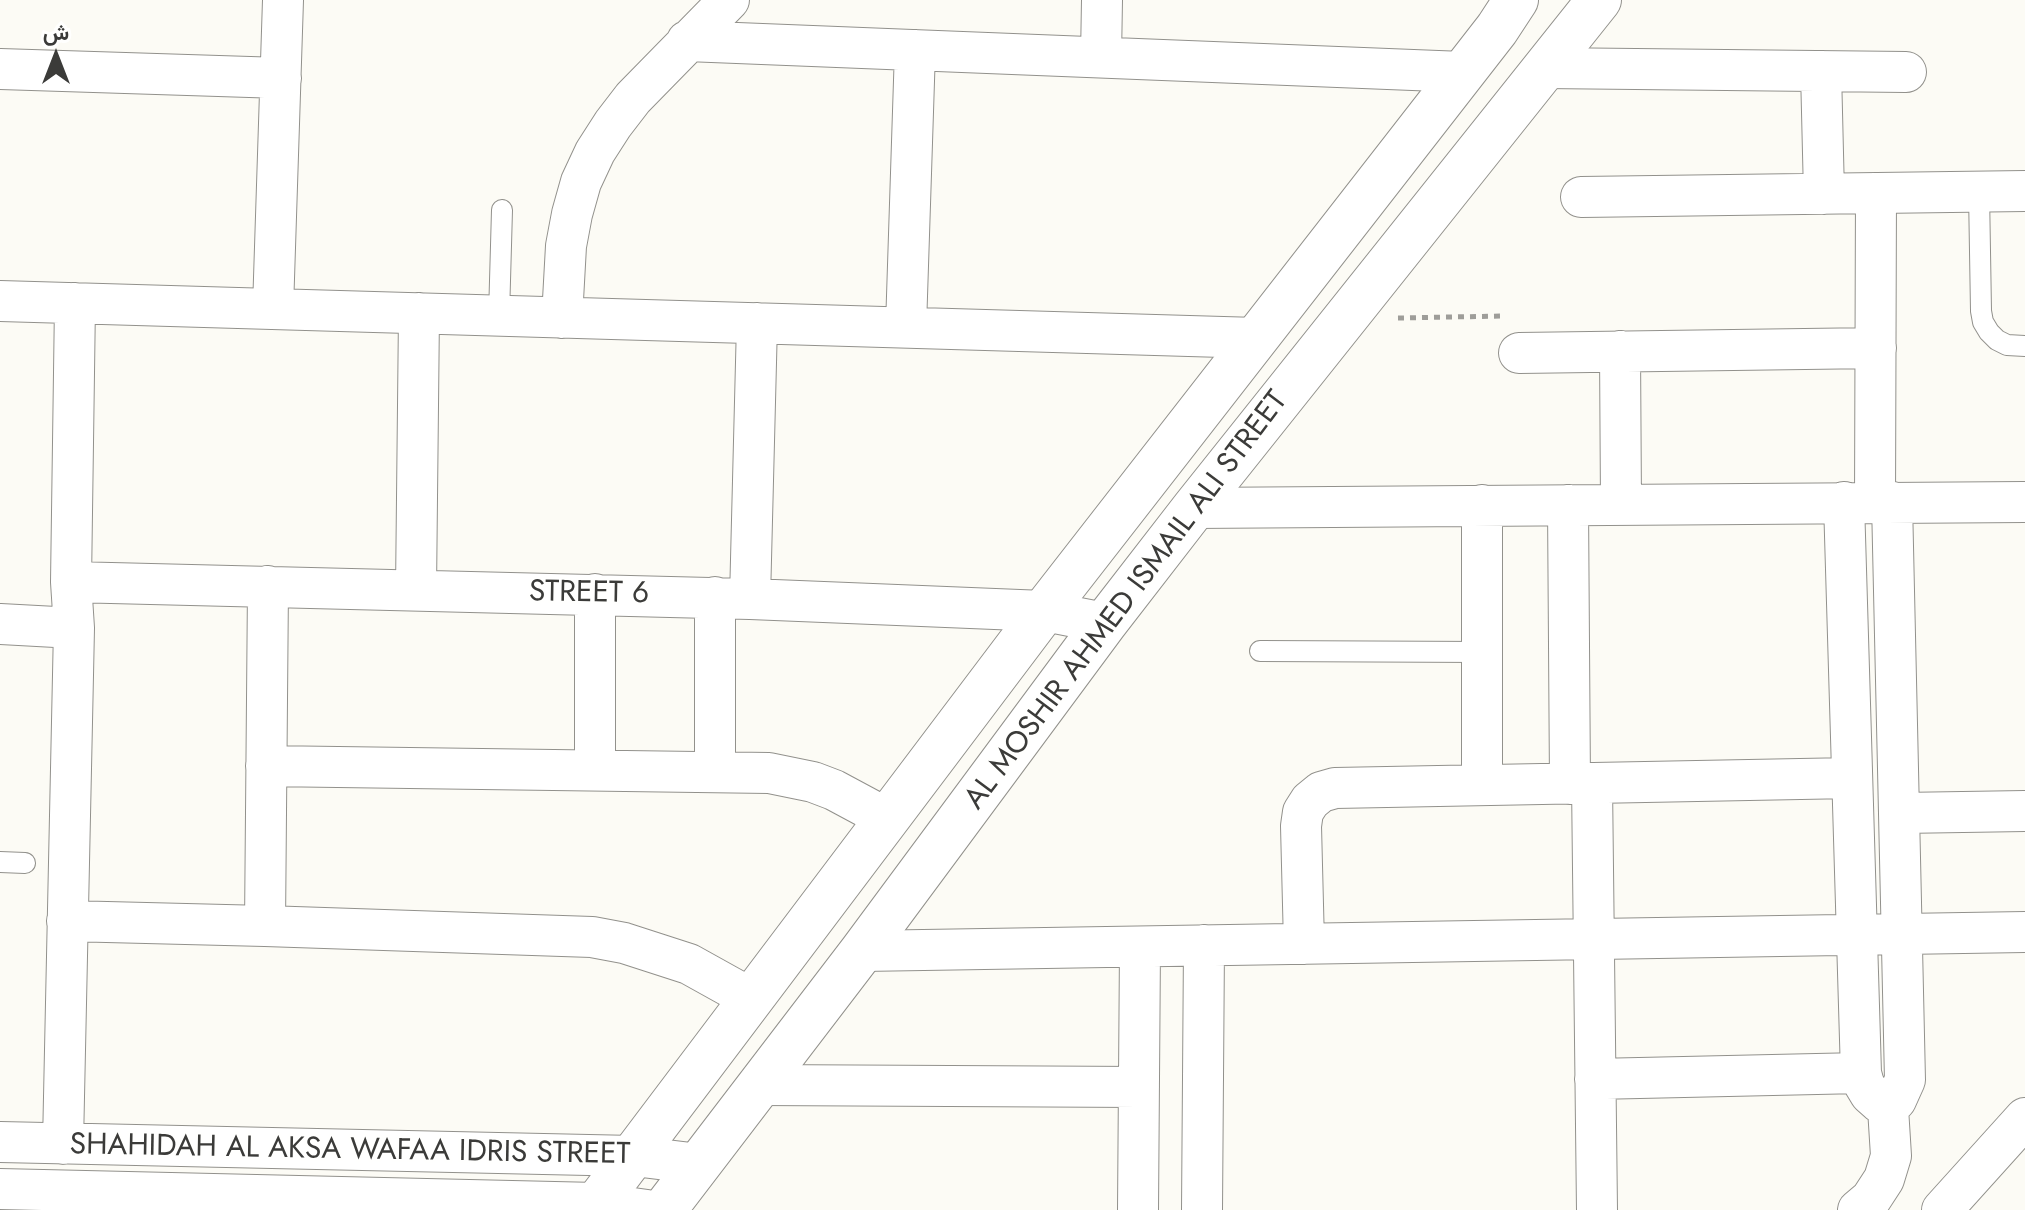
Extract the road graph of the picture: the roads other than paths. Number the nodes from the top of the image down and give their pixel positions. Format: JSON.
{"nodes":[{"id":1,"x":283,"y":0,"type":"edge"},
{"id":2,"x":729,"y":0,"type":"edge"},
{"id":3,"x":1102,"y":0,"type":"edge"},
{"id":4,"x":1516,"y":0,"type":"edge"},
{"id":5,"x":1599,"y":0,"type":"edge"},
{"id":6,"x":687,"y":41,"type":"junction"},
{"id":7,"x":915,"y":50,"type":"junction"},
{"id":8,"x":1101,"y":57,"type":"junction"},
{"id":9,"x":1545,"y":68,"type":"junction"},
{"id":10,"x":0,"y":69,"type":"edge"},
{"id":11,"x":1821,"y":71,"type":"junction"},
{"id":12,"x":1463,"y":72,"type":"junction"},
{"id":13,"x":1906,"y":72,"type":"dead end"},
{"id":14,"x":281,"y":78,"type":"junction"},
{"id":15,"x":2025,"y":191,"type":"edge"},
{"id":16,"x":1979,"y":192,"type":"junction"},
{"id":17,"x":1876,"y":193,"type":"junction"},
{"id":18,"x":1824,"y":194,"type":"junction"},
{"id":19,"x":1581,"y":197,"type":"dead end"},
{"id":20,"x":502,"y":210,"type":"dead end"},
{"id":21,"x":0,"y":301,"type":"edge"},
{"id":22,"x":75,"y":303,"type":"junction"},
{"id":23,"x":273,"y":309,"type":"junction"},
{"id":24,"x":419,"y":313,"type":"junction"},
{"id":25,"x":499,"y":316,"type":"junction"},
{"id":26,"x":562,"y":318,"type":"junction"},
{"id":27,"x":757,"y":323,"type":"junction"},
{"id":28,"x":906,"y":327,"type":"junction"},
{"id":29,"x":1257,"y":338,"type":"junction"},
{"id":30,"x":2025,"y":346,"type":"edge"},
{"id":31,"x":1876,"y":348,"type":"junction"},
{"id":32,"x":1620,"y":351,"type":"junction"},
{"id":33,"x":1519,"y":353,"type":"dead end"},
{"id":34,"x":1870,"y":502,"type":"junction"},
{"id":35,"x":2025,"y":502,"type":"edge"},
{"id":36,"x":1621,"y":504,"type":"junction"},
{"id":37,"x":1482,"y":505,"type":"junction"},
{"id":38,"x":1568,"y":505,"type":"junction"},
{"id":39,"x":1194,"y":508,"type":"junction"},
{"id":40,"x":71,"y":582,"type":"junction"},
{"id":41,"x":268,"y":586,"type":"junction"},
{"id":42,"x":416,"y":590,"type":"junction"},
{"id":43,"x":595,"y":594,"type":"junction"},
{"id":44,"x":732,"y":598,"type":"junction"},
{"id":45,"x":1044,"y":611,"type":"junction"},
{"id":46,"x":1105,"y":623,"type":"junction"},
{"id":47,"x":0,"y":624,"type":"edge"},
{"id":48,"x":74,"y":628,"type":"junction"},
{"id":49,"x":1260,"y":651,"type":"dead end"},
{"id":50,"x":1482,"y":652,"type":"junction"},
{"id":51,"x":266,"y":766,"type":"junction"},
{"id":52,"x":595,"y":770,"type":"junction"},
{"id":53,"x":715,"y":772,"type":"junction"},
{"id":54,"x":1852,"y":778,"type":"junction"},
{"id":55,"x":1581,"y":784,"type":"junction"},
{"id":56,"x":1482,"y":785,"type":"junction"},
{"id":57,"x":2025,"y":811,"type":"edge"},
{"id":58,"x":1901,"y":813,"type":"junction"},
{"id":59,"x":888,"y":819,"type":"junction"},
{"id":60,"x":0,"y":862,"type":"edge"},
{"id":61,"x":25,"y":863,"type":"dead end"},
{"id":62,"x":67,"y":921,"type":"junction"},
{"id":63,"x":265,"y":926,"type":"junction"},
{"id":64,"x":2025,"y":932,"type":"edge"},
{"id":65,"x":1902,"y":934,"type":"junction"},
{"id":66,"x":1857,"y":935,"type":"junction"},
{"id":67,"x":1594,"y":939,"type":"junction"},
{"id":68,"x":1304,"y":944,"type":"junction"},
{"id":69,"x":1204,"y":945,"type":"junction"},
{"id":70,"x":1140,"y":947,"type":"junction"},
{"id":71,"x":862,"y":951,"type":"junction"},
{"id":72,"x":752,"y":999,"type":"junction"},
{"id":73,"x":1861,"y":1073,"type":"junction"},
{"id":74,"x":1595,"y":1079,"type":"junction"},
{"id":75,"x":760,"y":1085,"type":"junction"},
{"id":76,"x":1139,"y":1087,"type":"junction"},
{"id":77,"x":1888,"y":1108,"type":"junction"},
{"id":78,"x":2025,"y":1118,"type":"edge"},
{"id":79,"x":0,"y":1142,"type":"edge"},
{"id":80,"x":63,"y":1144,"type":"junction"},
{"id":81,"x":634,"y":1156,"type":"junction"},
{"id":82,"x":699,"y":1164,"type":"junction"},
{"id":83,"x":0,"y":1189,"type":"edge"},
{"id":84,"x":595,"y":1206,"type":"edge"},
{"id":85,"x":647,"y":1210,"type":"edge"},
{"id":86,"x":664,"y":1210,"type":"edge"},
{"id":87,"x":1138,"y":1210,"type":"edge"},
{"id":88,"x":1202,"y":1210,"type":"edge"},
{"id":89,"x":1597,"y":1210,"type":"edge"},
{"id":90,"x":1858,"y":1210,"type":"edge"},
{"id":91,"x":1942,"y":1210,"type":"edge"}],
"edges":[{"from":1,"to":14,"type":"street"},
{"from":2,"to":6,"type":"street"},
{"from":3,"to":8,"type":"street"},
{"from":4,"to":12,"type":"main road","name":"AL MOSHIR AHMED ISMAIL ALI STREET"},
{"from":5,"to":9,"type":"main road","name":"AL MOSHIR AHMED ISMAIL ALI STREET"},
{"from":6,"to":7,"type":"street"},
{"from":6,"to":26,"type":"street"},
{"from":7,"to":8,"type":"street"},
{"from":7,"to":28,"type":"street"},
{"from":8,"to":12,"type":"street"},
{"from":9,"to":11,"type":"street"},
{"from":9,"to":39,"type":"main road","name":"AL MOSHIR AHMED ISMAIL ALI STREET"},
{"from":10,"to":14,"type":"street"},
{"from":11,"to":13,"type":"street"},
{"from":11,"to":18,"type":"street"},
{"from":12,"to":29,"type":"main road","name":"AL MOSHIR AHMED ISMAIL ALI STREET"},
{"from":14,"to":23,"type":"street"},
{"from":15,"to":16,"type":"street"},
{"from":16,"to":17,"type":"street"},
{"from":16,"to":30,"type":"lane"},
{"from":17,"to":18,"type":"street"},
{"from":17,"to":31,"type":"street"},
{"from":18,"to":19,"type":"street"},
{"from":20,"to":25,"type":"lane"},
{"from":21,"to":22,"type":"street"},
{"from":22,"to":23,"type":"street"},
{"from":22,"to":40,"type":"street"},
{"from":23,"to":24,"type":"street"},
{"from":24,"to":25,"type":"street"},
{"from":24,"to":42,"type":"street"},
{"from":25,"to":26,"type":"street"},
{"from":26,"to":27,"type":"street"},
{"from":27,"to":28,"type":"street"},
{"from":27,"to":44,"type":"street"},
{"from":28,"to":29,"type":"street"},
{"from":29,"to":45,"type":"main road","name":"AL MOSHIR AHMED ISMAIL ALI STREET"},
{"from":31,"to":32,"type":"street"},
{"from":31,"to":34,"type":"street"},
{"from":32,"to":33,"type":"street"},
{"from":32,"to":36,"type":"street"},
{"from":34,"to":35,"type":"street"},
{"from":34,"to":36,"type":"street"},
{"from":34,"to":54,"type":"street"},
{"from":34,"to":58,"type":"street"},
{"from":36,"to":38,"type":"street"},
{"from":37,"to":38,"type":"street"},
{"from":37,"to":39,"type":"street"},
{"from":37,"to":50,"type":"street"},
{"from":38,"to":55,"type":"street"},
{"from":39,"to":46,"type":"main road","name":"AL MOSHIR AHMED ISMAIL ALI STREET"},
{"from":40,"to":41,"type":"street","name":"STREET 6"},
{"from":40,"to":48,"type":"street"},
{"from":41,"to":42,"type":"street","name":"STREET 6"},
{"from":41,"to":51,"type":"street"},
{"from":42,"to":43,"type":"street","name":"STREET 6"},
{"from":43,"to":44,"type":"street","name":"STREET 6"},
{"from":43,"to":52,"type":"street"},
{"from":44,"to":45,"type":"street","name":"STREET 6"},
{"from":44,"to":53,"type":"street"},
{"from":45,"to":46,"type":"street","name":"STREET 6"},
{"from":45,"to":59,"type":"main road","name":"AL MOSHIR AHMED ISMAIL ALI STREET"},
{"from":46,"to":71,"type":"main road","name":"AL MOSHIR AHMED ISMAIL ALI STREET"},
{"from":47,"to":48,"type":"street"},
{"from":48,"to":62,"type":"street"},
{"from":49,"to":50,"type":"lane"},
{"from":50,"to":56,"type":"street"},
{"from":51,"to":52,"type":"street"},
{"from":51,"to":63,"type":"street"},
{"from":52,"to":53,"type":"street"},
{"from":53,"to":59,"type":"street"},
{"from":54,"to":55,"type":"street"},
{"from":54,"to":66,"type":"street"},
{"from":55,"to":56,"type":"street"},
{"from":55,"to":67,"type":"street"},
{"from":56,"to":68,"type":"street"},
{"from":57,"to":58,"type":"street"},
{"from":58,"to":65,"type":"street"},
{"from":59,"to":72,"type":"main road","name":"AL MOSHIR AHMED ISMAIL ALI STREET"},
{"from":60,"to":61,"type":"lane"},
{"from":62,"to":63,"type":"street"},
{"from":62,"to":80,"type":"street"},
{"from":63,"to":72,"type":"street"},
{"from":64,"to":65,"type":"street"},
{"from":65,"to":66,"type":"street"},
{"from":65,"to":77,"type":"street"},
{"from":66,"to":67,"type":"street"},
{"from":66,"to":73,"type":"street"},
{"from":67,"to":68,"type":"street"},
{"from":67,"to":74,"type":"street"},
{"from":68,"to":69,"type":"street"},
{"from":69,"to":70,"type":"street"},
{"from":69,"to":88,"type":"street"},
{"from":70,"to":71,"type":"street"},
{"from":70,"to":76,"type":"street"},
{"from":71,"to":75,"type":"main road","name":"AL MOSHIR AHMED ISMAIL ALI STREET"},
{"from":72,"to":81,"type":"main road","name":"AL MOSHIR AHMED ISMAIL ALI STREET"},
{"from":73,"to":74,"type":"street"},
{"from":73,"to":77,"type":"street"},
{"from":74,"to":89,"type":"street"},
{"from":75,"to":76,"type":"street"},
{"from":75,"to":82,"type":"main road","name":"AL MOSHIR AHMED ISMAIL ALI STREET"},
{"from":76,"to":87,"type":"street"},
{"from":77,"to":90,"type":"street"},
{"from":78,"to":91,"type":"street"},
{"from":79,"to":80,"type":"street","name":"SHAHIDAH AL AKSA WAFAA IDRIS STREET"},
{"from":80,"to":81,"type":"street","name":"SHAHIDAH AL AKSA WAFAA IDRIS STREET"},
{"from":81,"to":82,"type":"street","name":"SHAHIDAH AL AKSA WAFAA IDRIS STREET"},
{"from":81,"to":84,"type":"main road","name":"AL MOSHIR AHMED ISMAIL ALI STREET"},
{"from":82,"to":86,"type":"main road","name":"AL MOSHIR AHMED ISMAIL ALI STREET"},
{"from":83,"to":84,"type":"street","name":"SHAHIDAH AL AKSA WAFAA IDRIS STREET"},
{"from":84,"to":85,"type":"street","name":"SHAHIDAH AL AKSA WAFAA IDRIS STREET"}]}
